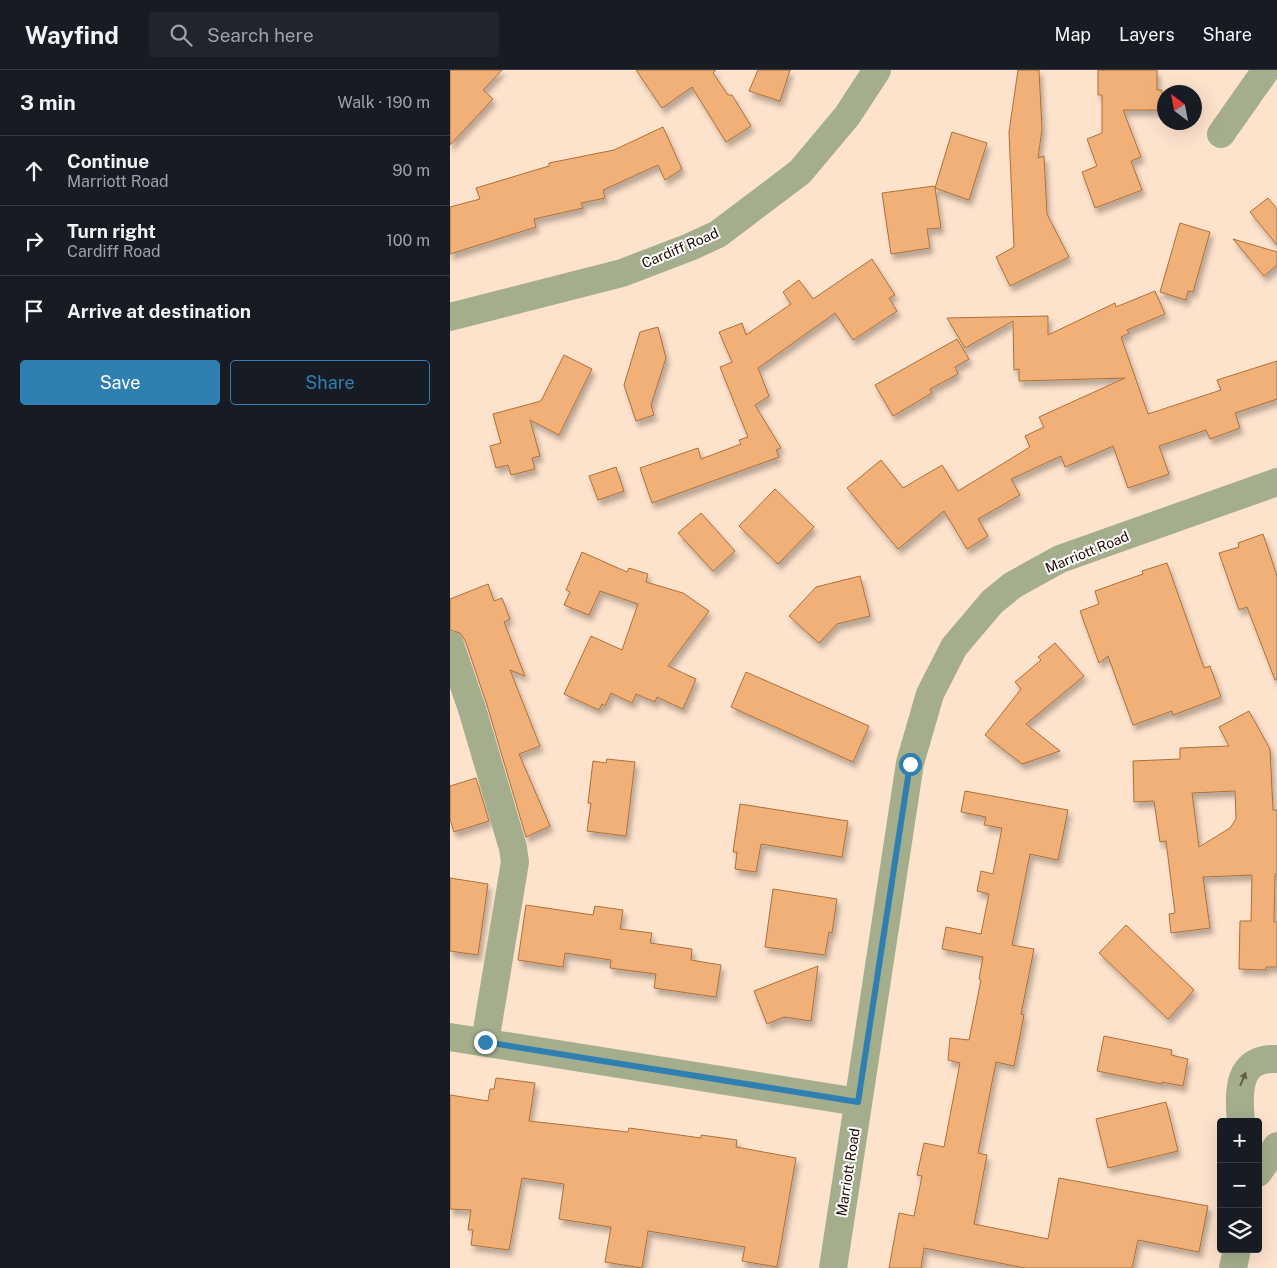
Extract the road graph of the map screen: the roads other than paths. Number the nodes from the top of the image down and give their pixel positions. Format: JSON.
{"nodes":[{"id":1,"x":878,"y":70,"type":"edge"},
{"id":2,"x":1266,"y":70,"type":"edge"},
{"id":3,"x":1221,"y":134,"type":"dead end"},
{"id":4,"x":450,"y":318,"type":"edge"},
{"id":5,"x":1277,"y":482,"type":"edge"},
{"id":6,"x":450,"y":645,"type":"edge"},
{"id":7,"x":461,"y":712,"type":"edge"},
{"id":8,"x":450,"y":1037,"type":"edge"},
{"id":9,"x":485,"y":1042,"type":"junction"},
{"id":10,"x":1277,"y":1058,"type":"edge"},
{"id":11,"x":858,"y":1102,"type":"junction"},
{"id":12,"x":1241,"y":1118,"type":"edge"},
{"id":13,"x":1277,"y":1146,"type":"edge"},
{"id":14,"x":1262,"y":1168,"type":"edge"},
{"id":15,"x":1236,"y":1253,"type":"edge"},
{"id":16,"x":832,"y":1268,"type":"edge"},
{"id":17,"x":1233,"y":1268,"type":"edge"}],
"edges":[{"from":1,"to":4,"type":"street","name":"Cardiff Road"},
{"from":2,"to":3,"type":"street"},
{"from":5,"to":11,"type":"street","name":"Marriott Road"},
{"from":6,"to":7,"type":"street"},
{"from":7,"to":9,"type":"street"},
{"from":8,"to":9,"type":"street"},
{"from":9,"to":11,"type":"street"},
{"from":12,"to":10,"type":"street","one_way":true},
{"from":11,"to":16,"type":"street","name":"Marriott Road"},
{"from":13,"to":14,"type":"street"},
{"from":15,"to":17,"type":"street"}]}
